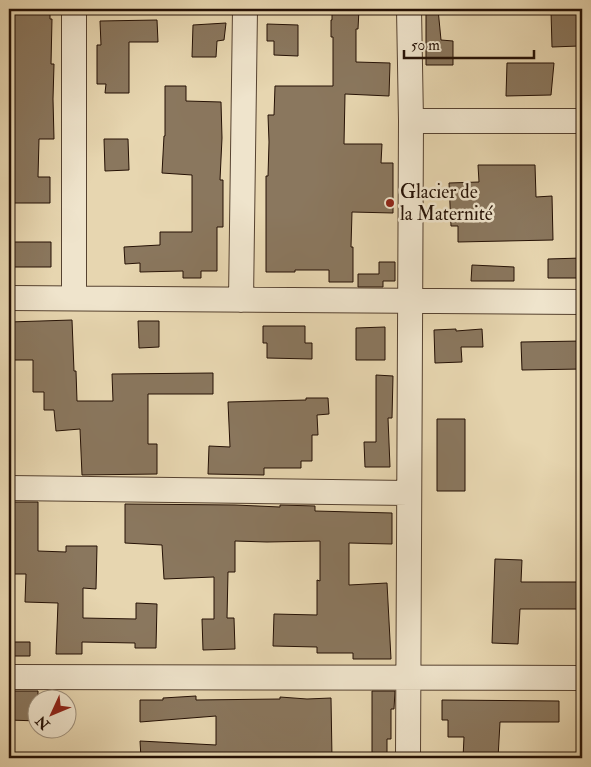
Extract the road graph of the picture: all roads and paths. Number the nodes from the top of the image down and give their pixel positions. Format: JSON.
{"nodes":[{"id":1,"x":74,"y":9,"type":"edge"},
{"id":2,"x":245,"y":9,"type":"edge"},
{"id":3,"x":409,"y":9,"type":"edge"},
{"id":4,"x":411,"y":121,"type":"junction"},
{"id":5,"x":582,"y":122,"type":"edge"},
{"id":6,"x":9,"y":298,"type":"edge"},
{"id":7,"x":74,"y":298,"type":"junction"},
{"id":8,"x":241,"y":300,"type":"junction"},
{"id":9,"x":410,"y":302,"type":"junction"},
{"id":10,"x":582,"y":302,"type":"edge"},
{"id":11,"x":9,"y":488,"type":"edge"},
{"id":12,"x":408,"y":493,"type":"junction"},
{"id":13,"x":9,"y":677,"type":"edge"},
{"id":14,"x":408,"y":678,"type":"junction"},
{"id":15,"x":582,"y":678,"type":"edge"},
{"id":16,"x":408,"y":758,"type":"edge"}],
"edges":[{"from":1,"to":7,"type":"street"},
{"from":2,"to":8,"type":"street"},
{"from":3,"to":4,"type":"street"},
{"from":4,"to":5,"type":"street"},
{"from":4,"to":9,"type":"street"},
{"from":6,"to":7,"type":"street"},
{"from":7,"to":8,"type":"street"},
{"from":8,"to":9,"type":"street"},
{"from":9,"to":10,"type":"street"},
{"from":9,"to":12,"type":"street"},
{"from":11,"to":12,"type":"street"},
{"from":12,"to":14,"type":"street"},
{"from":13,"to":14,"type":"street"},
{"from":14,"to":15,"type":"street"},
{"from":14,"to":16,"type":"street"}]}
